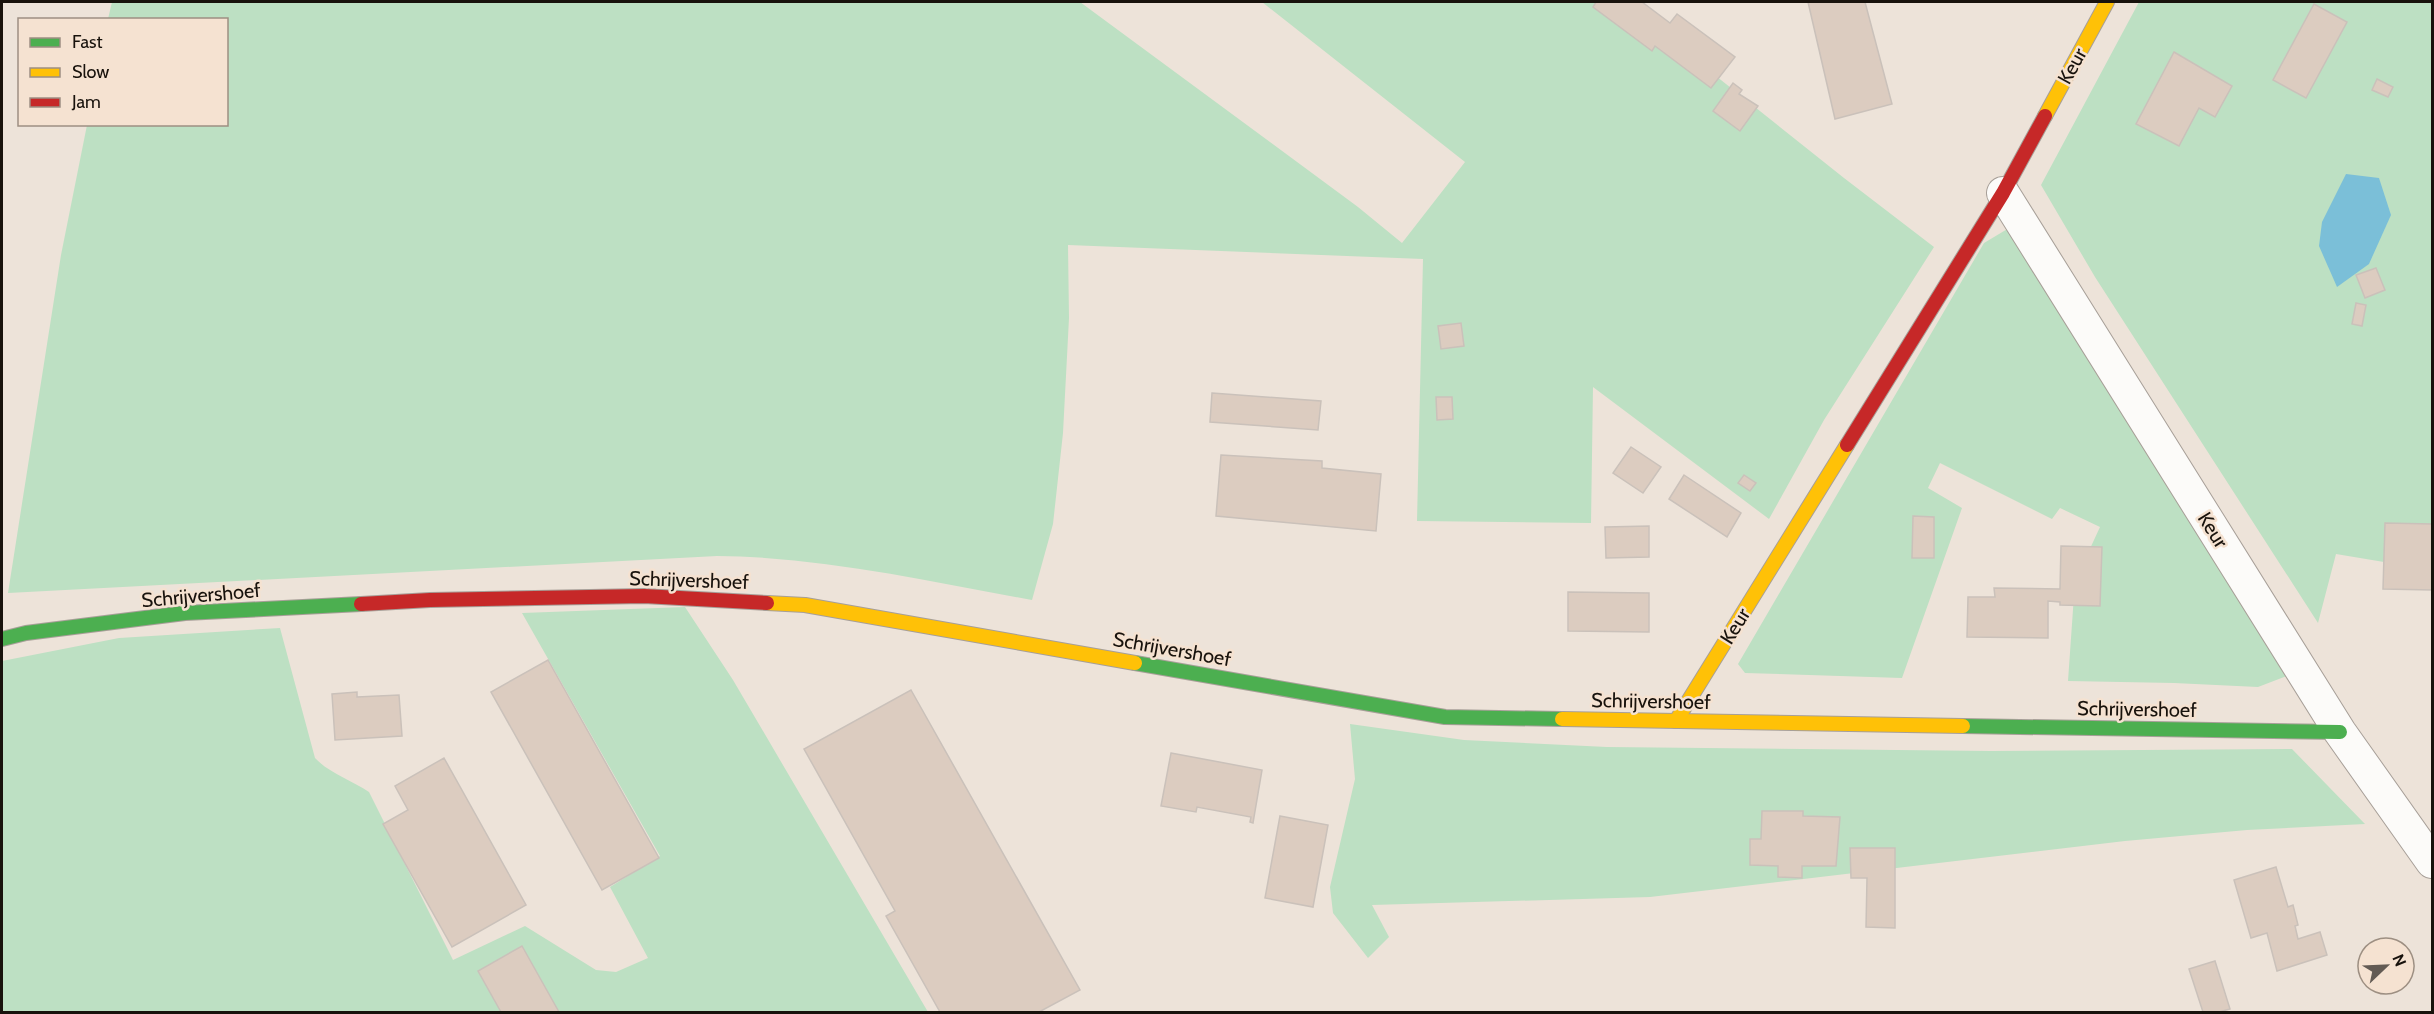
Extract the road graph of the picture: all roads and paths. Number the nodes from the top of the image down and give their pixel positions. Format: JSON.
{"nodes":[{"id":1,"x":2107,"y":2,"type":"edge"},
{"id":2,"x":2002,"y":193,"type":"junction"},
{"id":3,"x":2,"y":639,"type":"edge"},
{"id":4,"x":1676,"y":721,"type":"junction"},
{"id":5,"x":2340,"y":732,"type":"junction"},
{"id":6,"x":2433,"y":862,"type":"edge"}],
"edges":[{"from":1,"to":2,"type":"street","name":"Keur"},
{"from":2,"to":4,"type":"street","name":"Keur"},
{"from":2,"to":5,"type":"street","name":"Keur"},
{"from":3,"to":4,"type":"street","name":"Schrijvershoef"},
{"from":4,"to":5,"type":"street","name":"Schrijvershoef"},
{"from":5,"to":6,"type":"street","name":"Keur"}]}
